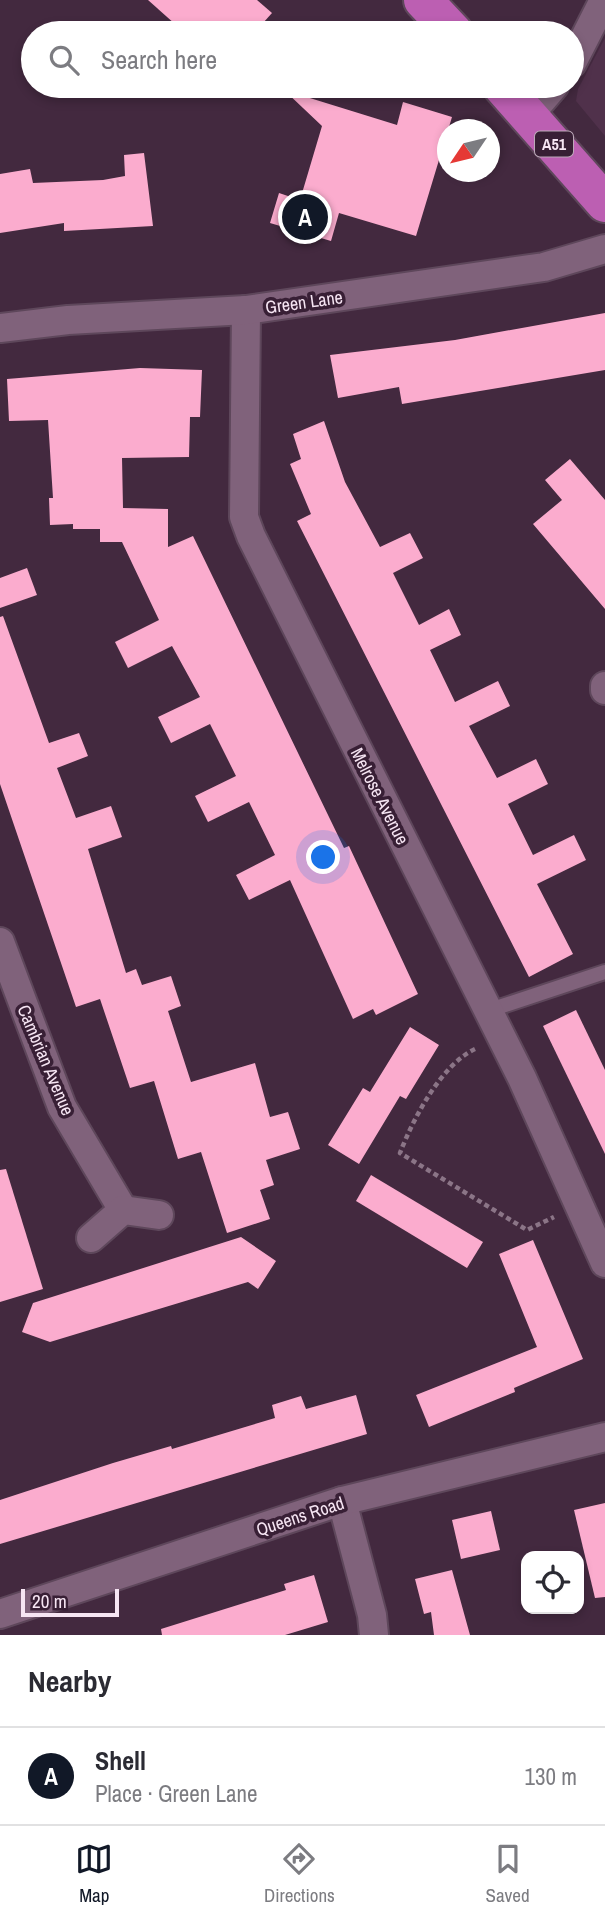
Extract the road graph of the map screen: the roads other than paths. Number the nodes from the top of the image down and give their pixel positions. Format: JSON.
{"nodes":[{"id":1,"x":423,"y":0,"type":"edge"},
{"id":2,"x":603,"y":8,"type":"edge"},
{"id":3,"x":443,"y":21,"type":"edge"},
{"id":4,"x":584,"y":42,"type":"edge"},
{"id":5,"x":513,"y":98,"type":"edge"},
{"id":6,"x":544,"y":98,"type":"edge"},
{"id":7,"x":529,"y":115,"type":"junction"},
{"id":8,"x":605,"y":203,"type":"edge"},
{"id":9,"x":605,"y":249,"type":"edge"},
{"id":10,"x":246,"y":310,"type":"junction"},
{"id":11,"x":0,"y":328,"type":"edge"},
{"id":12,"x":0,"y":942,"type":"edge"},
{"id":13,"x":605,"y":972,"type":"edge"},
{"id":14,"x":487,"y":1011,"type":"junction"},
{"id":15,"x":123,"y":1210,"type":"junction"},
{"id":16,"x":159,"y":1215,"type":"dead end"},
{"id":17,"x":92,"y":1238,"type":"dead end"},
{"id":18,"x":605,"y":1263,"type":"edge"},
{"id":19,"x":605,"y":1437,"type":"edge"},
{"id":20,"x":342,"y":1501,"type":"junction"},
{"id":21,"x":0,"y":1614,"type":"edge"},
{"id":22,"x":374,"y":1635,"type":"edge"}],
"edges":[{"from":1,"to":3,"type":"highway"},
{"from":2,"to":4,"type":"street"},
{"from":5,"to":7,"type":"highway","number":"A51"},
{"from":6,"to":7,"type":"street"},
{"from":7,"to":8,"type":"highway","number":"A51"},
{"from":9,"to":10,"type":"street","name":"Green Lane"},
{"from":10,"to":11,"type":"street","name":"Green Lane"},
{"from":10,"to":14,"type":"street","name":"Melrose Avenue"},
{"from":12,"to":15,"type":"street","name":"Cambrian Avenue"},
{"from":13,"to":14,"type":"lane"},
{"from":14,"to":18,"type":"street","name":"Melrose Avenue"},
{"from":15,"to":16,"type":"street"},
{"from":15,"to":17,"type":"street"},
{"from":19,"to":20,"type":"street","name":"Queens Road"},
{"from":20,"to":21,"type":"street","name":"Queens Road"},
{"from":20,"to":22,"type":"street"}]}
